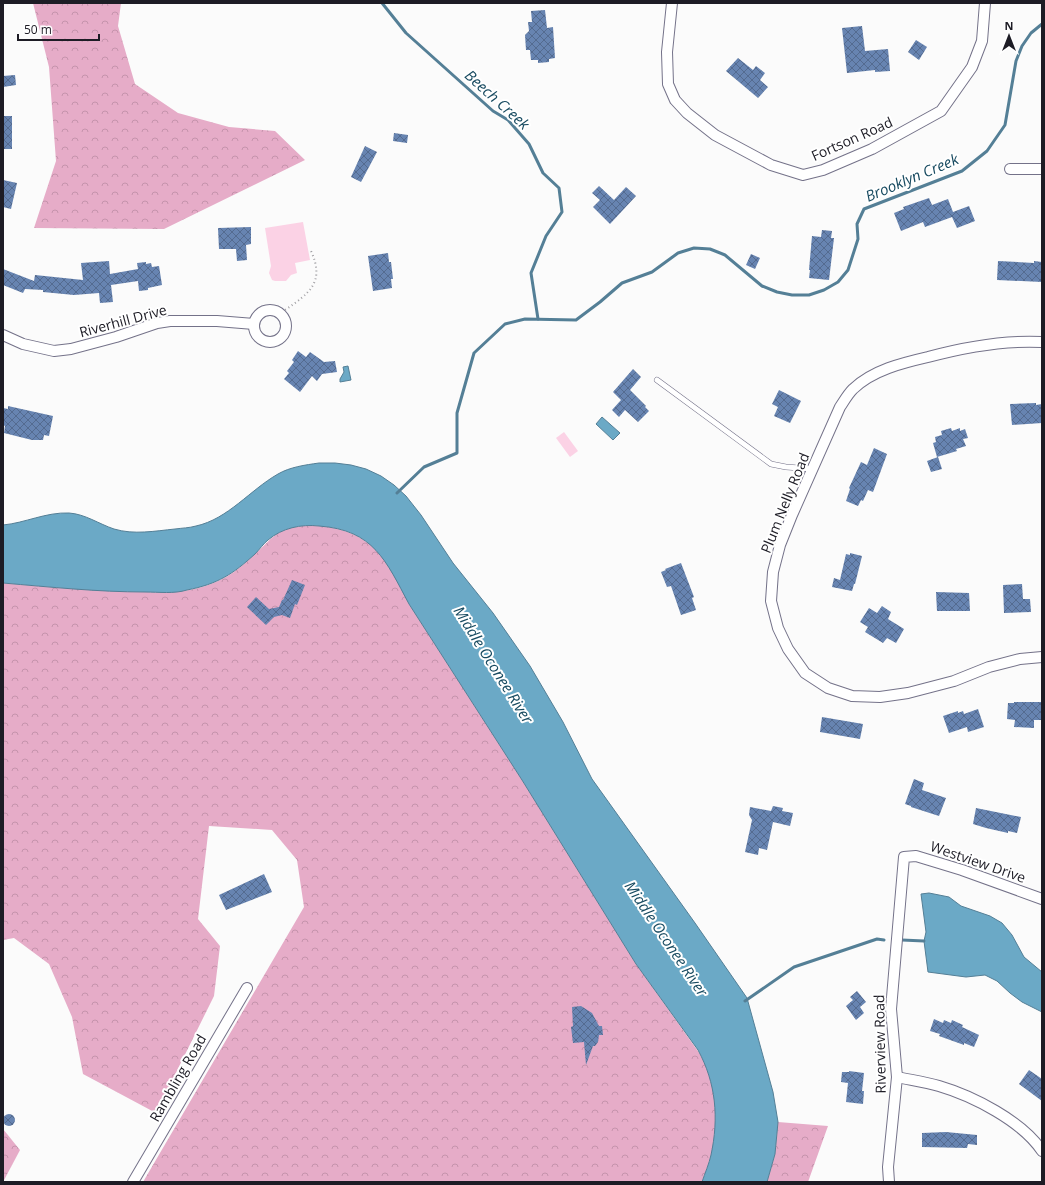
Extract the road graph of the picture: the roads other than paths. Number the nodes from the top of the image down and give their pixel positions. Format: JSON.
{"nodes":[{"id":1,"x":672,"y":3,"type":"edge"},
{"id":2,"x":985,"y":3,"type":"edge"},
{"id":3,"x":1010,"y":169,"type":"dead end"},
{"id":4,"x":1042,"y":169,"type":"edge"},
{"id":5,"x":254,"y":324,"type":"dead end"},
{"id":6,"x":3,"y":335,"type":"edge"},
{"id":7,"x":1042,"y":342,"type":"edge"},
{"id":8,"x":657,"y":380,"type":"dead end"},
{"id":9,"x":813,"y":469,"type":"junction"},
{"id":10,"x":1042,"y":657,"type":"edge"},
{"id":11,"x":904,"y":858,"type":"joint"},
{"id":12,"x":1042,"y":899,"type":"edge"},
{"id":13,"x":247,"y":988,"type":"dead end"},
{"id":14,"x":897,"y":1077,"type":"junction"},
{"id":15,"x":1042,"y":1151,"type":"edge"},
{"id":16,"x":133,"y":1182,"type":"edge"},
{"id":17,"x":889,"y":1182,"type":"edge"}],
"edges":[{"from":1,"to":2,"type":"street","name":"Fortson Road"},
{"from":3,"to":4,"type":"street"},
{"from":5,"to":6,"type":"street","name":"Riverhill Drive"},
{"from":7,"to":9,"type":"street","name":"Plum Nelly Road"},
{"from":8,"to":9,"type":"lane"},
{"from":9,"to":10,"type":"street","name":"Plum Nelly Road"},
{"from":11,"to":12,"type":"street","name":"Westview Drive"},
{"from":11,"to":14,"type":"street","name":"Riverview Road"},
{"from":13,"to":16,"type":"street","name":"Rambling Road"},
{"from":14,"to":15,"type":"street"},
{"from":14,"to":17,"type":"street","name":"Riverview Road"}]}
